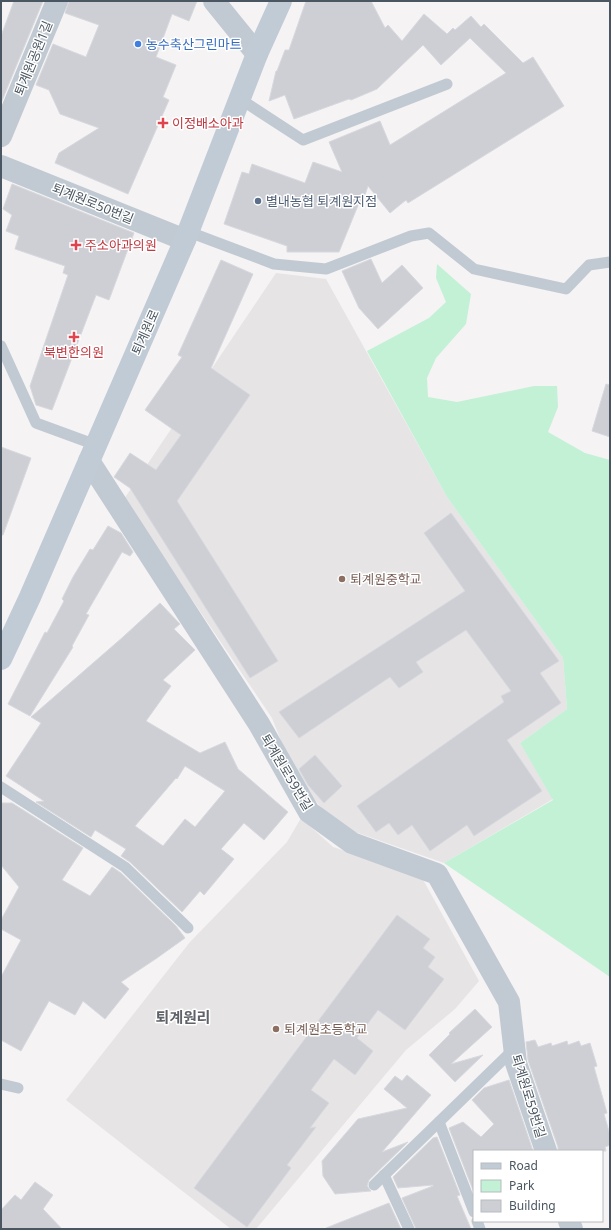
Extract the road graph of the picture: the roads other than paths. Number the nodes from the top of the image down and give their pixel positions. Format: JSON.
{"nodes":[{"id":1,"x":57,"y":1,"type":"edge"},
{"id":2,"x":214,"y":1,"type":"edge"},
{"id":3,"x":281,"y":1,"type":"edge"},
{"id":4,"x":257,"y":54,"type":"junction"},
{"id":5,"x":447,"y":84,"type":"dead end"},
{"id":6,"x":240,"y":99,"type":"junction"},
{"id":7,"x":1,"y":136,"type":"edge"},
{"id":8,"x":1,"y":166,"type":"edge"},
{"id":9,"x":187,"y":236,"type":"junction"},
{"id":10,"x":610,"y":262,"type":"edge"},
{"id":11,"x":1,"y":346,"type":"edge"},
{"id":12,"x":93,"y":453,"type":"junction"},
{"id":13,"x":6,"y":636,"type":"edge"},
{"id":14,"x":1,"y":659,"type":"edge"},
{"id":15,"x":1,"y":787,"type":"edge"},
{"id":16,"x":188,"y":928,"type":"dead end"},
{"id":17,"x":514,"y":1049,"type":"junction"},
{"id":18,"x":1,"y":1084,"type":"edge"},
{"id":19,"x":18,"y":1088,"type":"dead end"},
{"id":20,"x":439,"y":1122,"type":"junction"},
{"id":21,"x":546,"y":1150,"type":"edge"},
{"id":22,"x":384,"y":1175,"type":"junction"},
{"id":23,"x":374,"y":1185,"type":"dead end"},
{"id":24,"x":473,"y":1209,"type":"edge"},
{"id":25,"x":409,"y":1229,"type":"edge"}],
"edges":[{"from":1,"to":7,"type":"street","name":"퇴계원공원1길"},
{"from":2,"to":4,"type":"street"},
{"from":3,"to":4,"type":"street","name":"퇴계원로"},
{"from":4,"to":6,"type":"street","name":"퇴계원로"},
{"from":5,"to":6,"type":"lane"},
{"from":6,"to":9,"type":"street","name":"퇴계원로"},
{"from":8,"to":9,"type":"street","name":"퇴계원로50번길"},
{"from":9,"to":10,"type":"lane"},
{"from":9,"to":12,"type":"street","name":"퇴계원로"},
{"from":11,"to":12,"type":"lane"},
{"from":12,"to":13,"type":"street","name":"퇴계원로"},
{"from":12,"to":17,"type":"street","name":"퇴계원로59번길"},
{"from":13,"to":14,"type":"street","name":"퇴계원로"},
{"from":15,"to":16,"type":"lane"},
{"from":17,"to":20,"type":"lane"},
{"from":17,"to":21,"type":"street","name":"퇴계원로59번길"},
{"from":18,"to":19,"type":"lane"},
{"from":20,"to":22,"type":"lane"},
{"from":20,"to":24,"type":"lane"},
{"from":22,"to":23,"type":"lane"},
{"from":22,"to":25,"type":"lane"}]}
